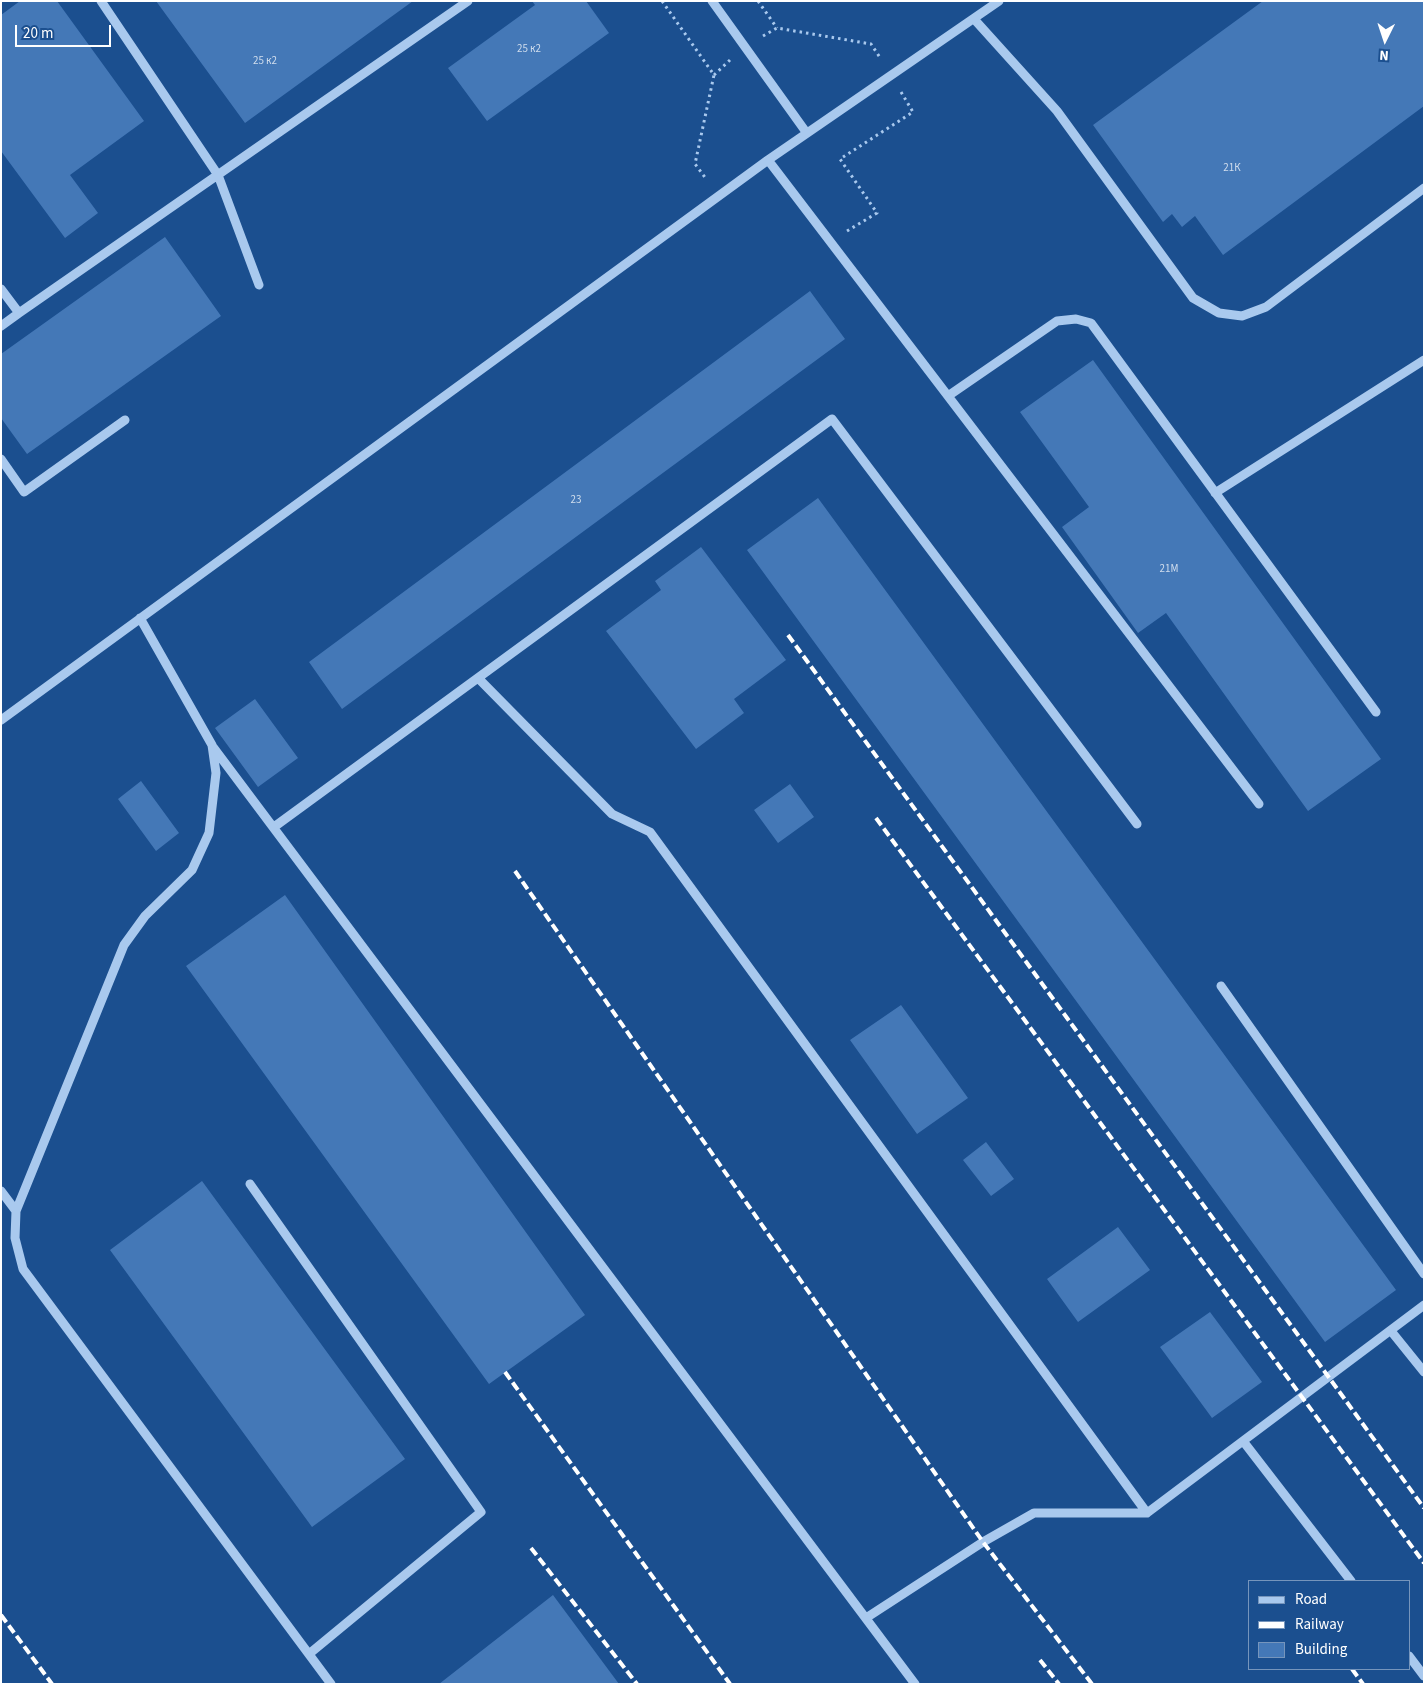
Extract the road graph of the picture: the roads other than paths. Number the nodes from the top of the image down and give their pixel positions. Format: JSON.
{"nodes":[{"id":1,"x":101,"y":1,"type":"edge"},
{"id":2,"x":468,"y":1,"type":"edge"},
{"id":3,"x":712,"y":1,"type":"edge"},
{"id":4,"x":999,"y":1,"type":"edge"},
{"id":5,"x":974,"y":19,"type":"junction"},
{"id":6,"x":806,"y":132,"type":"junction"},
{"id":7,"x":768,"y":160,"type":"junction"},
{"id":8,"x":218,"y":175,"type":"junction"},
{"id":9,"x":1424,"y":188,"type":"edge"},
{"id":10,"x":259,"y":285,"type":"dead end"},
{"id":11,"x":1,"y":288,"type":"edge"},
{"id":12,"x":19,"y":313,"type":"junction"},
{"id":13,"x":1,"y":326,"type":"edge"},
{"id":14,"x":1424,"y":360,"type":"edge"},
{"id":15,"x":948,"y":396,"type":"junction"},
{"id":16,"x":125,"y":420,"type":"dead end"},
{"id":17,"x":1,"y":459,"type":"edge"},
{"id":18,"x":1215,"y":494,"type":"junction"},
{"id":19,"x":140,"y":618,"type":"junction"},
{"id":20,"x":478,"y":678,"type":"junction"},
{"id":21,"x":1376,"y":712,"type":"dead end"},
{"id":22,"x":1,"y":720,"type":"edge"},
{"id":23,"x":212,"y":744,"type":"junction"},
{"id":24,"x":1259,"y":804,"type":"dead end"},
{"id":25,"x":1137,"y":824,"type":"dead end"},
{"id":26,"x":274,"y":827,"type":"junction"},
{"id":27,"x":1221,"y":986,"type":"dead end"},
{"id":28,"x":250,"y":1184,"type":"dead end"},
{"id":29,"x":1,"y":1191,"type":"edge"},
{"id":30,"x":16,"y":1211,"type":"junction"},
{"id":31,"x":1424,"y":1274,"type":"edge"},
{"id":32,"x":1424,"y":1305,"type":"edge"},
{"id":33,"x":1391,"y":1331,"type":"junction"},
{"id":34,"x":1424,"y":1372,"type":"edge"},
{"id":35,"x":1243,"y":1442,"type":"junction"},
{"id":36,"x":1147,"y":1513,"type":"junction"},
{"id":37,"x":1350,"y":1580,"type":"edge"},
{"id":38,"x":866,"y":1618,"type":"junction"},
{"id":39,"x":308,"y":1654,"type":"junction"},
{"id":40,"x":1410,"y":1657,"type":"edge"},
{"id":41,"x":1424,"y":1676,"type":"edge"},
{"id":42,"x":331,"y":1684,"type":"edge"},
{"id":43,"x":915,"y":1684,"type":"edge"}],
"edges":[{"from":1,"to":8,"type":"lane"},
{"from":2,"to":8,"type":"lane"},
{"from":3,"to":6,"type":"lane"},
{"from":4,"to":5,"type":"lane"},
{"from":5,"to":6,"type":"lane"},
{"from":5,"to":9,"type":"lane"},
{"from":6,"to":7,"type":"lane"},
{"from":7,"to":15,"type":"lane"},
{"from":7,"to":19,"type":"lane"},
{"from":8,"to":10,"type":"lane"},
{"from":8,"to":12,"type":"lane"},
{"from":11,"to":12,"type":"lane"},
{"from":12,"to":13,"type":"lane"},
{"from":14,"to":18,"type":"lane"},
{"from":15,"to":18,"type":"lane"},
{"from":15,"to":24,"type":"lane"},
{"from":16,"to":17,"type":"lane"},
{"from":18,"to":21,"type":"lane"},
{"from":19,"to":22,"type":"lane"},
{"from":19,"to":23,"type":"lane"},
{"from":20,"to":25,"type":"lane"},
{"from":20,"to":26,"type":"lane"},
{"from":20,"to":36,"type":"lane"},
{"from":23,"to":26,"type":"lane"},
{"from":23,"to":30,"type":"lane"},
{"from":26,"to":38,"type":"lane"},
{"from":27,"to":31,"type":"lane"},
{"from":28,"to":39,"type":"lane"},
{"from":29,"to":30,"type":"lane"},
{"from":30,"to":39,"type":"lane"},
{"from":32,"to":33,"type":"lane"},
{"from":33,"to":34,"type":"lane"},
{"from":33,"to":35,"type":"lane"},
{"from":35,"to":36,"type":"lane"},
{"from":35,"to":37,"type":"lane"},
{"from":36,"to":38,"type":"lane"},
{"from":38,"to":43,"type":"lane"},
{"from":39,"to":42,"type":"lane"},
{"from":40,"to":41,"type":"lane"}]}
